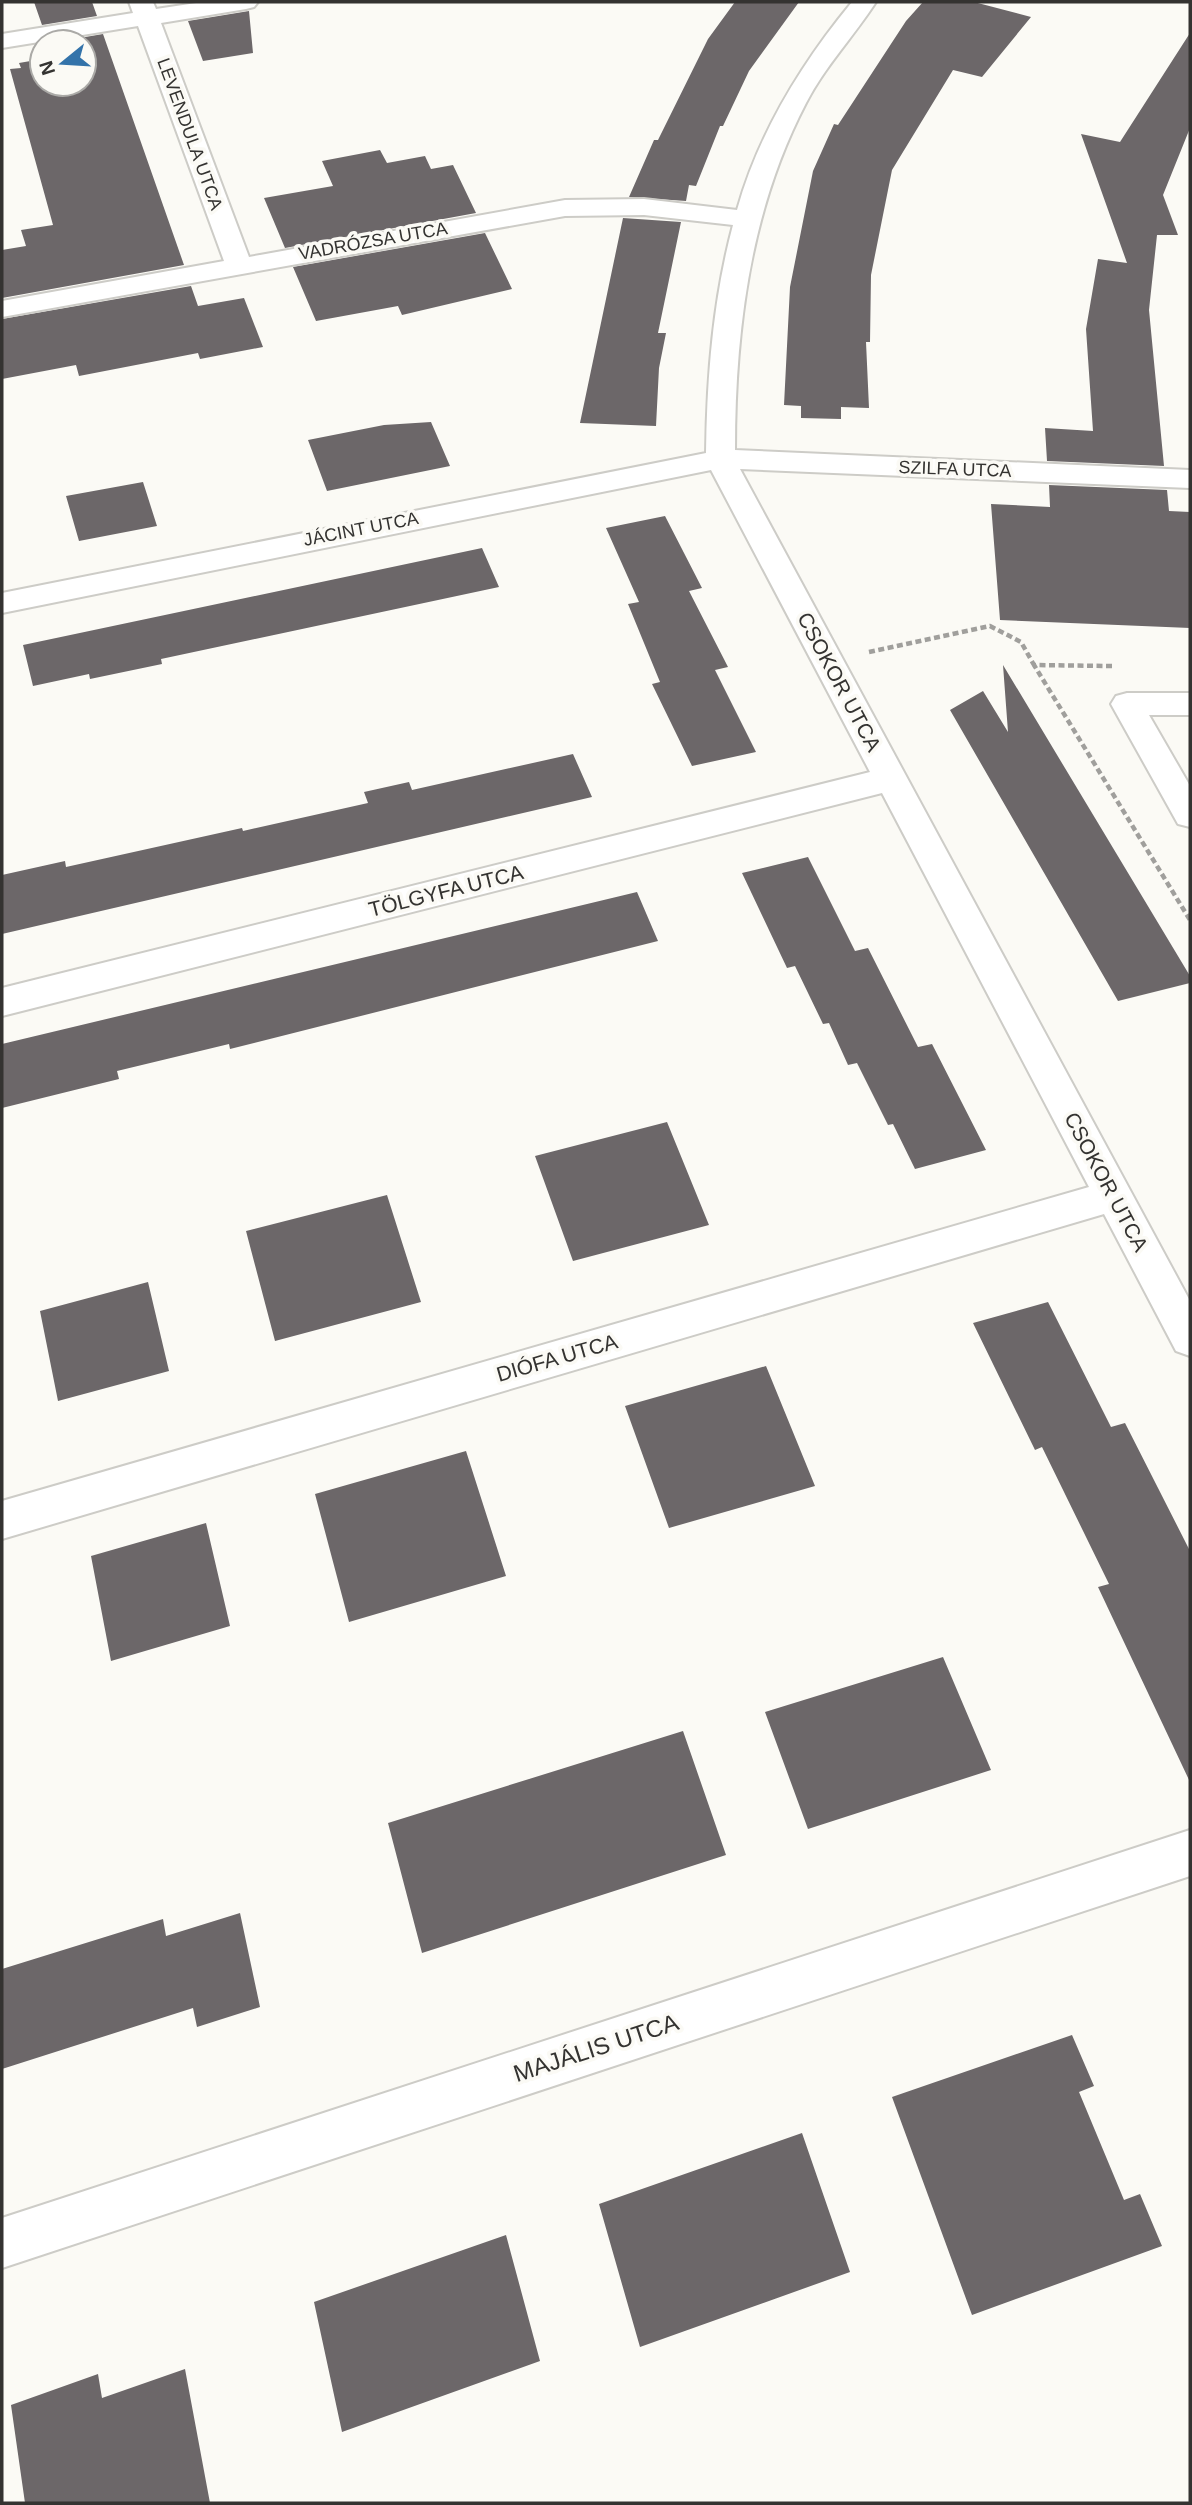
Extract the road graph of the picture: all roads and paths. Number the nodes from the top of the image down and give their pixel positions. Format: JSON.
{"nodes":[{"id":1,"x":246,"y":2,"type":"edge"},
{"id":2,"x":864,"y":2,"type":"edge"},
{"id":3,"x":144,"y":10,"type":"edge"},
{"id":4,"x":2,"y":41,"type":"edge"},
{"id":5,"x":747,"y":219,"type":"junction"},
{"id":6,"x":239,"y":266,"type":"junction"},
{"id":7,"x":2,"y":309,"type":"edge"},
{"id":8,"x":720,"y":459,"type":"junction"},
{"id":9,"x":1190,"y":479,"type":"edge"},
{"id":10,"x":2,"y":603,"type":"edge"},
{"id":11,"x":827,"y":661,"type":"junction"},
{"id":12,"x":1034,"y":665,"type":"dead end"},
{"id":13,"x":1190,"y":704,"type":"edge"},
{"id":14,"x":890,"y":779,"type":"junction"},
{"id":15,"x":1190,"y":815,"type":"edge"},
{"id":16,"x":2,"y":1002,"type":"edge"},
{"id":17,"x":1113,"y":1196,"type":"junction"},
{"id":18,"x":1190,"y":1339,"type":"edge"},
{"id":19,"x":2,"y":1520,"type":"edge"},
{"id":20,"x":1190,"y":1853,"type":"edge"},
{"id":21,"x":2,"y":2244,"type":"edge"}],
"edges":[{"from":1,"to":3,"type":"street"},
{"from":2,"to":5,"type":"street","name":"CSOKOR UTCA"},
{"from":3,"to":4,"type":"street"},
{"from":3,"to":6,"type":"street","name":"LEVENDULA UTCA"},
{"from":5,"to":6,"type":"street","name":"VADRÓZSA UTCA"},
{"from":5,"to":8,"type":"street","name":"CSOKOR UTCA"},
{"from":6,"to":7,"type":"street","name":"VADRÓZSA UTCA"},
{"from":8,"to":9,"type":"street","name":"SZILFA UTCA"},
{"from":8,"to":10,"type":"street","name":"JÁCINT UTCA"},
{"from":8,"to":11,"type":"street","name":"CSOKOR UTCA"},
{"from":11,"to":12,"type":"path"},
{"from":11,"to":14,"type":"street","name":"CSOKOR UTCA"},
{"from":13,"to":15,"type":"street"},
{"from":14,"to":16,"type":"street","name":"TÖLGYFA UTCA"},
{"from":14,"to":17,"type":"street","name":"CSOKOR UTCA"},
{"from":17,"to":18,"type":"street","name":"CSOKOR UTCA"},
{"from":17,"to":19,"type":"street","name":"DIÓFA UTCA"},
{"from":20,"to":21,"type":"street","name":"MAJÁLIS UTCA"}]}
